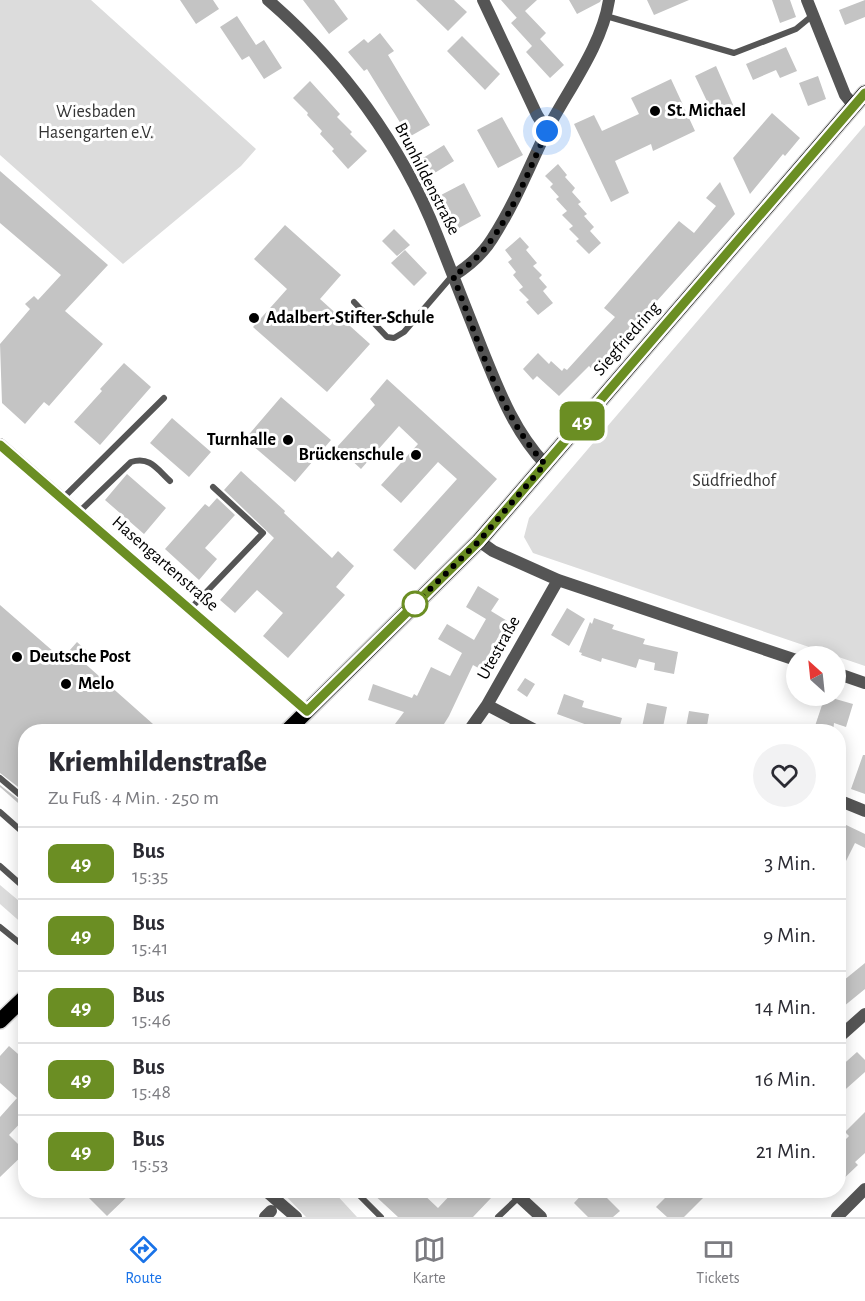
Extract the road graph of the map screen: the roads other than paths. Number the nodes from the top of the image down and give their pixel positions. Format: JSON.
{"nodes":[{"id":1,"x":268,"y":0,"type":"edge"},
{"id":2,"x":483,"y":0,"type":"edge"},
{"id":3,"x":609,"y":0,"type":"edge"},
{"id":4,"x":807,"y":0,"type":"edge"},
{"id":5,"x":813,"y":15,"type":"junction"},
{"id":6,"x":606,"y":16,"type":"junction"},
{"id":7,"x":865,"y":93,"type":"edge"},
{"id":8,"x":854,"y":106,"type":"junction"},
{"id":9,"x":547,"y":131,"type":"junction"},
{"id":10,"x":453,"y":276,"type":"junction"},
{"id":11,"x":354,"y":302,"type":"dead end"},
{"id":12,"x":164,"y":398,"type":"dead end"},
{"id":13,"x":0,"y":444,"type":"edge"},
{"id":14,"x":545,"y":464,"type":"junction"},
{"id":15,"x":170,"y":481,"type":"dead end"},
{"id":16,"x":213,"y":487,"type":"dead end"},
{"id":17,"x":62,"y":498,"type":"junction"},
{"id":18,"x":78,"y":512,"type":"junction"},
{"id":19,"x":479,"y":541,"type":"junction"},
{"id":20,"x":558,"y":580,"type":"junction"},
{"id":21,"x":190,"y":609,"type":"junction"},
{"id":22,"x":786,"y":657,"type":"edge"},
{"id":23,"x":846,"y":676,"type":"edge"},
{"id":24,"x":865,"y":683,"type":"edge"},
{"id":25,"x":487,"y":705,"type":"junction"},
{"id":26,"x":307,"y":711,"type":"junction"},
{"id":27,"x":294,"y":724,"type":"edge"},
{"id":28,"x":474,"y":724,"type":"edge"},
{"id":29,"x":524,"y":724,"type":"edge"},
{"id":30,"x":0,"y":778,"type":"edge"},
{"id":31,"x":18,"y":793,"type":"edge"},
{"id":32,"x":846,"y":804,"type":"edge"},
{"id":33,"x":0,"y":812,"type":"edge"},
{"id":34,"x":865,"y":812,"type":"edge"},
{"id":35,"x":18,"y":828,"type":"edge"},
{"id":36,"x":0,"y":866,"type":"edge"},
{"id":37,"x":18,"y":882,"type":"edge"},
{"id":38,"x":0,"y":927,"type":"edge"},
{"id":39,"x":18,"y":942,"type":"edge"},
{"id":40,"x":18,"y":1004,"type":"edge"},
{"id":41,"x":865,"y":1014,"type":"edge"},
{"id":42,"x":0,"y":1022,"type":"edge"},
{"id":43,"x":846,"y":1031,"type":"edge"},
{"id":44,"x":865,"y":1189,"type":"edge"},
{"id":45,"x":274,"y":1198,"type":"edge"},
{"id":46,"x":362,"y":1198,"type":"edge"},
{"id":47,"x":513,"y":1198,"type":"edge"},
{"id":48,"x":521,"y":1198,"type":"edge"},
{"id":49,"x":296,"y":1217,"type":"edge"},
{"id":50,"x":381,"y":1217,"type":"edge"},
{"id":51,"x":498,"y":1217,"type":"edge"},
{"id":52,"x":542,"y":1217,"type":"edge"},
{"id":53,"x":837,"y":1217,"type":"edge"}],
"edges":[{"from":1,"to":10,"type":"street","name":"Brunhildenstraße"},
{"from":2,"to":9,"type":"street"},
{"from":3,"to":6,"type":"street"},
{"from":4,"to":5,"type":"street"},
{"from":5,"to":6,"type":"lane"},
{"from":5,"to":8,"type":"street"},
{"from":6,"to":9,"type":"street"},
{"from":7,"to":8,"type":"main road","name":"Siegfriedring"},
{"from":8,"to":14,"type":"main road","name":"Siegfriedring"},
{"from":9,"to":10,"type":"street"},
{"from":10,"to":11,"type":"lane"},
{"from":10,"to":14,"type":"street","name":"Brunhildenstraße"},
{"from":12,"to":17,"type":"lane"},
{"from":13,"to":17,"type":"street","name":"Hasengartenstraße"},
{"from":14,"to":19,"type":"main road","name":"Siegfriedring"},
{"from":15,"to":18,"type":"lane"},
{"from":16,"to":21,"type":"lane"},
{"from":17,"to":18,"type":"street","name":"Hasengartenstraße"},
{"from":18,"to":21,"type":"street","name":"Hasengartenstraße"},
{"from":19,"to":20,"type":"street"},
{"from":19,"to":26,"type":"main road","name":"Siegfriedring"},
{"from":20,"to":22,"type":"street"},
{"from":20,"to":25,"type":"street","name":"Utestraße"},
{"from":21,"to":26,"type":"street","name":"Hasengartenstraße"},
{"from":23,"to":24,"type":"street"},
{"from":25,"to":28,"type":"street","name":"Utestraße"},
{"from":25,"to":29,"type":"street"},
{"from":26,"to":27,"type":"main road","name":"Siegfriedring"},
{"from":30,"to":31,"type":"lane"},
{"from":32,"to":34,"type":"street"},
{"from":33,"to":35,"type":"lane"},
{"from":36,"to":37,"type":"lane"},
{"from":38,"to":39,"type":"lane"},
{"from":40,"to":42,"type":"main road"},
{"from":41,"to":43,"type":"street"},
{"from":44,"to":53,"type":"street"},
{"from":45,"to":49,"type":"street"},
{"from":46,"to":50,"type":"lane"},
{"from":47,"to":51,"type":"lane"},
{"from":48,"to":52,"type":"street"}]}
